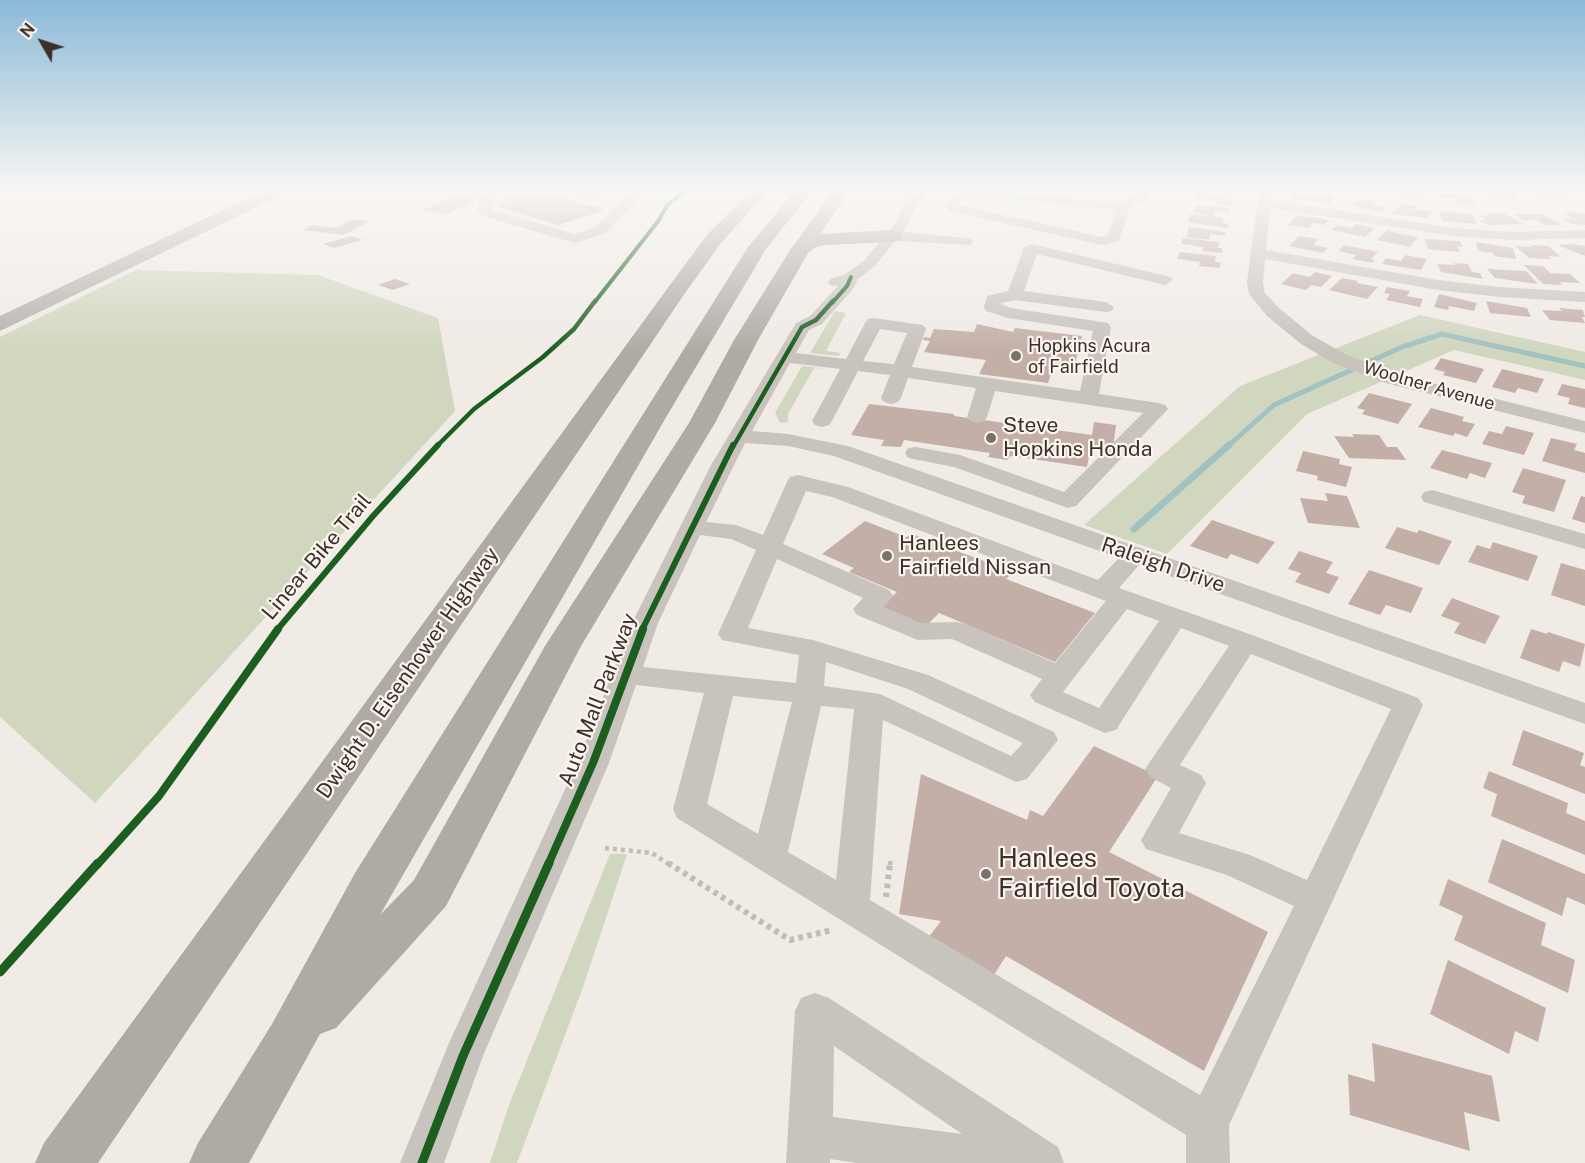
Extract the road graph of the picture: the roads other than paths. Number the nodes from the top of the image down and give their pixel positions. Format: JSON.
{"nodes":[{"id":1,"x":165,"y":244,"type":"edge"},
{"id":2,"x":710,"y":244,"type":"edge"},
{"id":3,"x":766,"y":244,"type":"edge"},
{"id":4,"x":802,"y":244,"type":"edge"},
{"id":5,"x":807,"y":244,"type":"edge"},
{"id":6,"x":884,"y":244,"type":"edge"},
{"id":7,"x":1261,"y":244,"type":"edge"},
{"id":8,"x":800,"y":250,"type":"junction"},
{"id":9,"x":1260,"y":254,"type":"junction"},
{"id":10,"x":1114,"y":268,"type":"junction"},
{"id":11,"x":1165,"y":279,"type":"dead end"},
{"id":12,"x":1015,"y":294,"type":"junction"},
{"id":13,"x":1585,"y":297,"type":"edge"},
{"id":14,"x":1106,"y":307,"type":"junction"},
{"id":15,"x":0,"y":324,"type":"edge"},
{"id":16,"x":1102,"y":327,"type":"junction"},
{"id":17,"x":784,"y":357,"type":"junction"},
{"id":18,"x":851,"y":365,"type":"junction"},
{"id":19,"x":902,"y":371,"type":"junction"},
{"id":20,"x":987,"y":384,"type":"junction"},
{"id":21,"x":891,"y":398,"type":"dead end"},
{"id":22,"x":1088,"y":399,"type":"junction"},
{"id":23,"x":977,"y":417,"type":"dead end"},
{"id":24,"x":822,"y":421,"type":"dead end"},
{"id":25,"x":1585,"y":427,"type":"edge"},
{"id":26,"x":737,"y":436,"type":"junction"},
{"id":27,"x":916,"y":453,"type":"dead end"},
{"id":28,"x":960,"y":462,"type":"junction"},
{"id":29,"x":933,"y":483,"type":"junction"},
{"id":30,"x":1432,"y":497,"type":"dead end"},
{"id":31,"x":692,"y":527,"type":"junction"},
{"id":32,"x":1585,"y":542,"type":"edge"},
{"id":33,"x":768,"y":546,"type":"junction"},
{"id":34,"x":1135,"y":555,"type":"junction"},
{"id":35,"x":1112,"y":595,"type":"junction"},
{"id":36,"x":1175,"y":617,"type":"junction"},
{"id":37,"x":1245,"y":642,"type":"junction"},
{"id":38,"x":813,"y":649,"type":"junction"},
{"id":39,"x":626,"y":675,"type":"junction"},
{"id":40,"x":1060,"y":676,"type":"junction"},
{"id":41,"x":721,"y":685,"type":"junction"},
{"id":42,"x":809,"y":694,"type":"junction"},
{"id":43,"x":870,"y":701,"type":"junction"},
{"id":44,"x":1585,"y":714,"type":"edge"},
{"id":45,"x":769,"y":858,"type":"junction"},
{"id":46,"x":1315,"y":899,"type":"junction"},
{"id":47,"x":862,"y":915,"type":"junction"},
{"id":48,"x":290,"y":1041,"type":"junction"},
{"id":49,"x":1208,"y":1124,"type":"junction"},
{"id":50,"x":809,"y":1149,"type":"edge"},
{"id":51,"x":64,"y":1163,"type":"edge"},
{"id":52,"x":218,"y":1163,"type":"edge"},
{"id":53,"x":422,"y":1163,"type":"edge"},
{"id":54,"x":1012,"y":1163,"type":"edge"},
{"id":55,"x":1042,"y":1163,"type":"edge"},
{"id":56,"x":1208,"y":1163,"type":"edge"}],
"edges":[{"from":1,"to":15,"type":"main road"},
{"from":2,"to":51,"type":"highway","name":"Dwight D. Eisenhower Highway"},
{"from":3,"to":48,"type":"highway"},
{"from":4,"to":8,"type":"highway"},
{"from":5,"to":8,"type":"highway"},
{"from":6,"to":17,"type":"street","name":"Auto Mall Parkway"},
{"from":7,"to":9,"type":"street","name":"Woolner Avenue"},
{"from":8,"to":48,"type":"highway"},
{"from":9,"to":13,"type":"street"},
{"from":9,"to":25,"type":"street","name":"Woolner Avenue"},
{"from":10,"to":11,"type":"street"},
{"from":10,"to":12,"type":"street"},
{"from":10,"to":14,"type":"street"},
{"from":12,"to":14,"type":"street"},
{"from":12,"to":16,"type":"street"},
{"from":14,"to":16,"type":"street"},
{"from":16,"to":22,"type":"street"},
{"from":17,"to":18,"type":"street"},
{"from":17,"to":26,"type":"street","name":"Auto Mall Parkway"},
{"from":18,"to":19,"type":"street"},
{"from":18,"to":19,"type":"street"},
{"from":18,"to":24,"type":"street"},
{"from":19,"to":20,"type":"street"},
{"from":19,"to":21,"type":"street"},
{"from":20,"to":22,"type":"street"},
{"from":20,"to":23,"type":"street"},
{"from":22,"to":28,"type":"street"},
{"from":26,"to":29,"type":"street","name":"Raleigh Drive"},
{"from":26,"to":31,"type":"street","name":"Auto Mall Parkway"},
{"from":27,"to":28,"type":"street"},
{"from":28,"to":29,"type":"street"},
{"from":29,"to":34,"type":"street","name":"Raleigh Drive"},
{"from":30,"to":32,"type":"street"},
{"from":31,"to":33,"type":"street"},
{"from":31,"to":39,"type":"street","name":"Auto Mall Parkway"},
{"from":33,"to":35,"type":"street"},
{"from":33,"to":38,"type":"street"},
{"from":33,"to":40,"type":"street"},
{"from":34,"to":35,"type":"street"},
{"from":34,"to":44,"type":"street","name":"Raleigh Drive"},
{"from":35,"to":36,"type":"street"},
{"from":35,"to":40,"type":"street"},
{"from":36,"to":37,"type":"street"},
{"from":36,"to":40,"type":"street"},
{"from":37,"to":46,"type":"street"},
{"from":37,"to":46,"type":"street"},
{"from":38,"to":42,"type":"street"},
{"from":38,"to":43,"type":"street"},
{"from":39,"to":41,"type":"street"},
{"from":39,"to":53,"type":"street","name":"Auto Mall Parkway"},
{"from":41,"to":42,"type":"street"},
{"from":41,"to":45,"type":"street"},
{"from":42,"to":43,"type":"street"},
{"from":42,"to":45,"type":"street"},
{"from":43,"to":47,"type":"street"},
{"from":45,"to":47,"type":"street"},
{"from":46,"to":49,"type":"street"},
{"from":47,"to":49,"type":"street"},
{"from":48,"to":52,"type":"highway"},
{"from":49,"to":56,"type":"street"},
{"from":50,"to":54,"type":"street"},
{"from":50,"to":55,"type":"street"}]}
